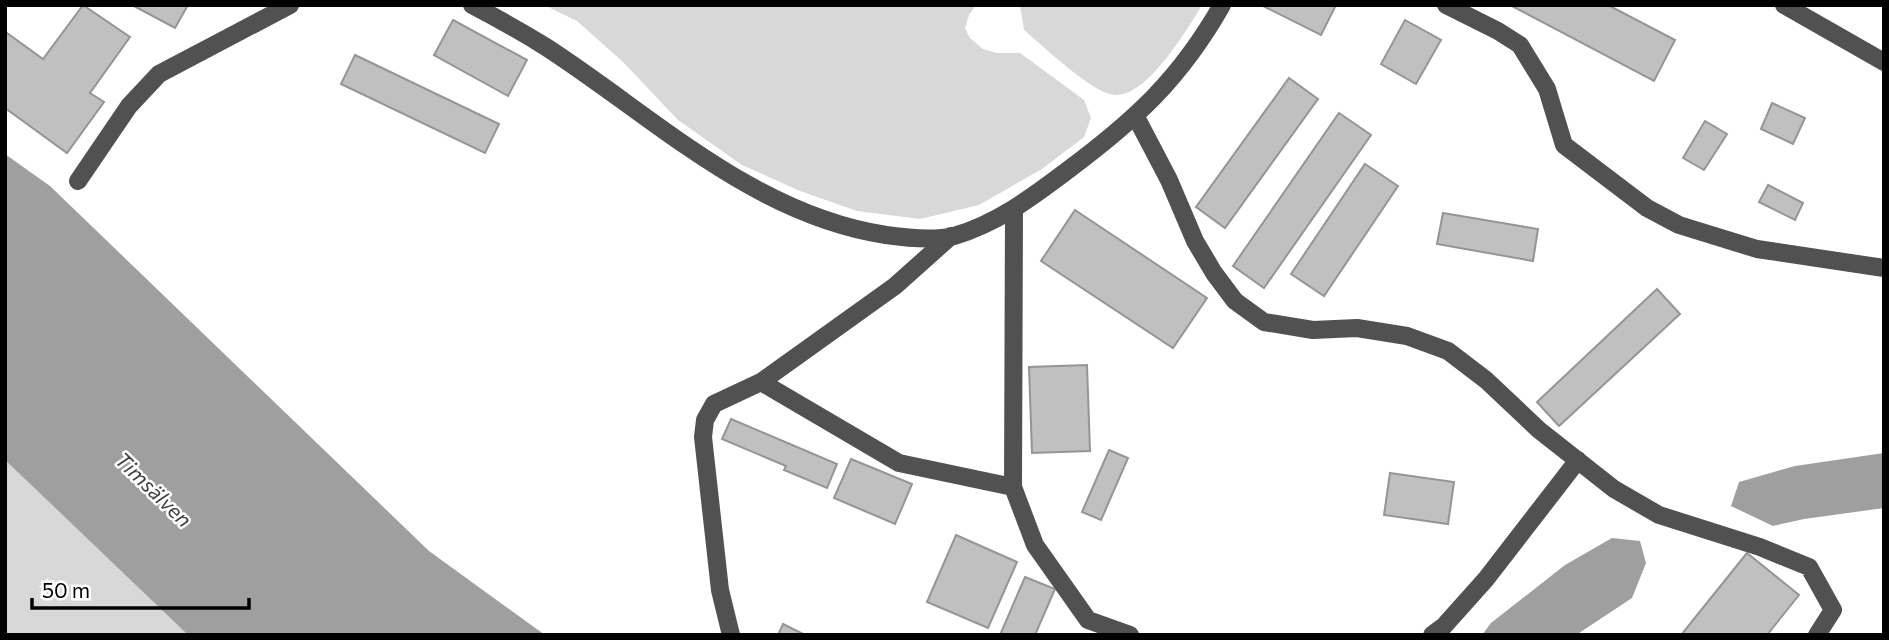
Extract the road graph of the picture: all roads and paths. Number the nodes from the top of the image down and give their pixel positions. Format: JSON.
{"nodes":[{"id":1,"x":290,"y":5,"type":"edge"},
{"id":2,"x":472,"y":5,"type":"edge"},
{"id":3,"x":1222,"y":5,"type":"edge"},
{"id":4,"x":1446,"y":5,"type":"edge"},
{"id":5,"x":1784,"y":5,"type":"edge"},
{"id":6,"x":1884,"y":62,"type":"edge"},
{"id":7,"x":1136,"y":117,"type":"junction"},
{"id":8,"x":78,"y":181,"type":"dead end"},
{"id":9,"x":1014,"y":209,"type":"junction"},
{"id":10,"x":951,"y":236,"type":"junction"},
{"id":11,"x":1884,"y":268,"type":"edge"},
{"id":12,"x":761,"y":382,"type":"junction"},
{"id":13,"x":1578,"y":460,"type":"junction"},
{"id":14,"x":1013,"y":487,"type":"junction"},
{"id":15,"x":731,"y":635,"type":"edge"},
{"id":16,"x":1130,"y":635,"type":"edge"},
{"id":17,"x":1432,"y":635,"type":"edge"},
{"id":18,"x":1817,"y":635,"type":"edge"}],
"edges":[{"from":1,"to":8,"type":"lane"},
{"from":2,"to":10,"type":"lane"},
{"from":3,"to":7,"type":"lane"},
{"from":4,"to":11,"type":"lane"},
{"from":5,"to":6,"type":"lane"},
{"from":7,"to":9,"type":"lane"},
{"from":7,"to":13,"type":"lane"},
{"from":9,"to":10,"type":"lane"},
{"from":9,"to":14,"type":"lane"},
{"from":10,"to":12,"type":"lane"},
{"from":12,"to":14,"type":"lane"},
{"from":12,"to":15,"type":"lane"},
{"from":13,"to":17,"type":"lane"},
{"from":13,"to":18,"type":"lane"},
{"from":14,"to":16,"type":"lane"}]}
